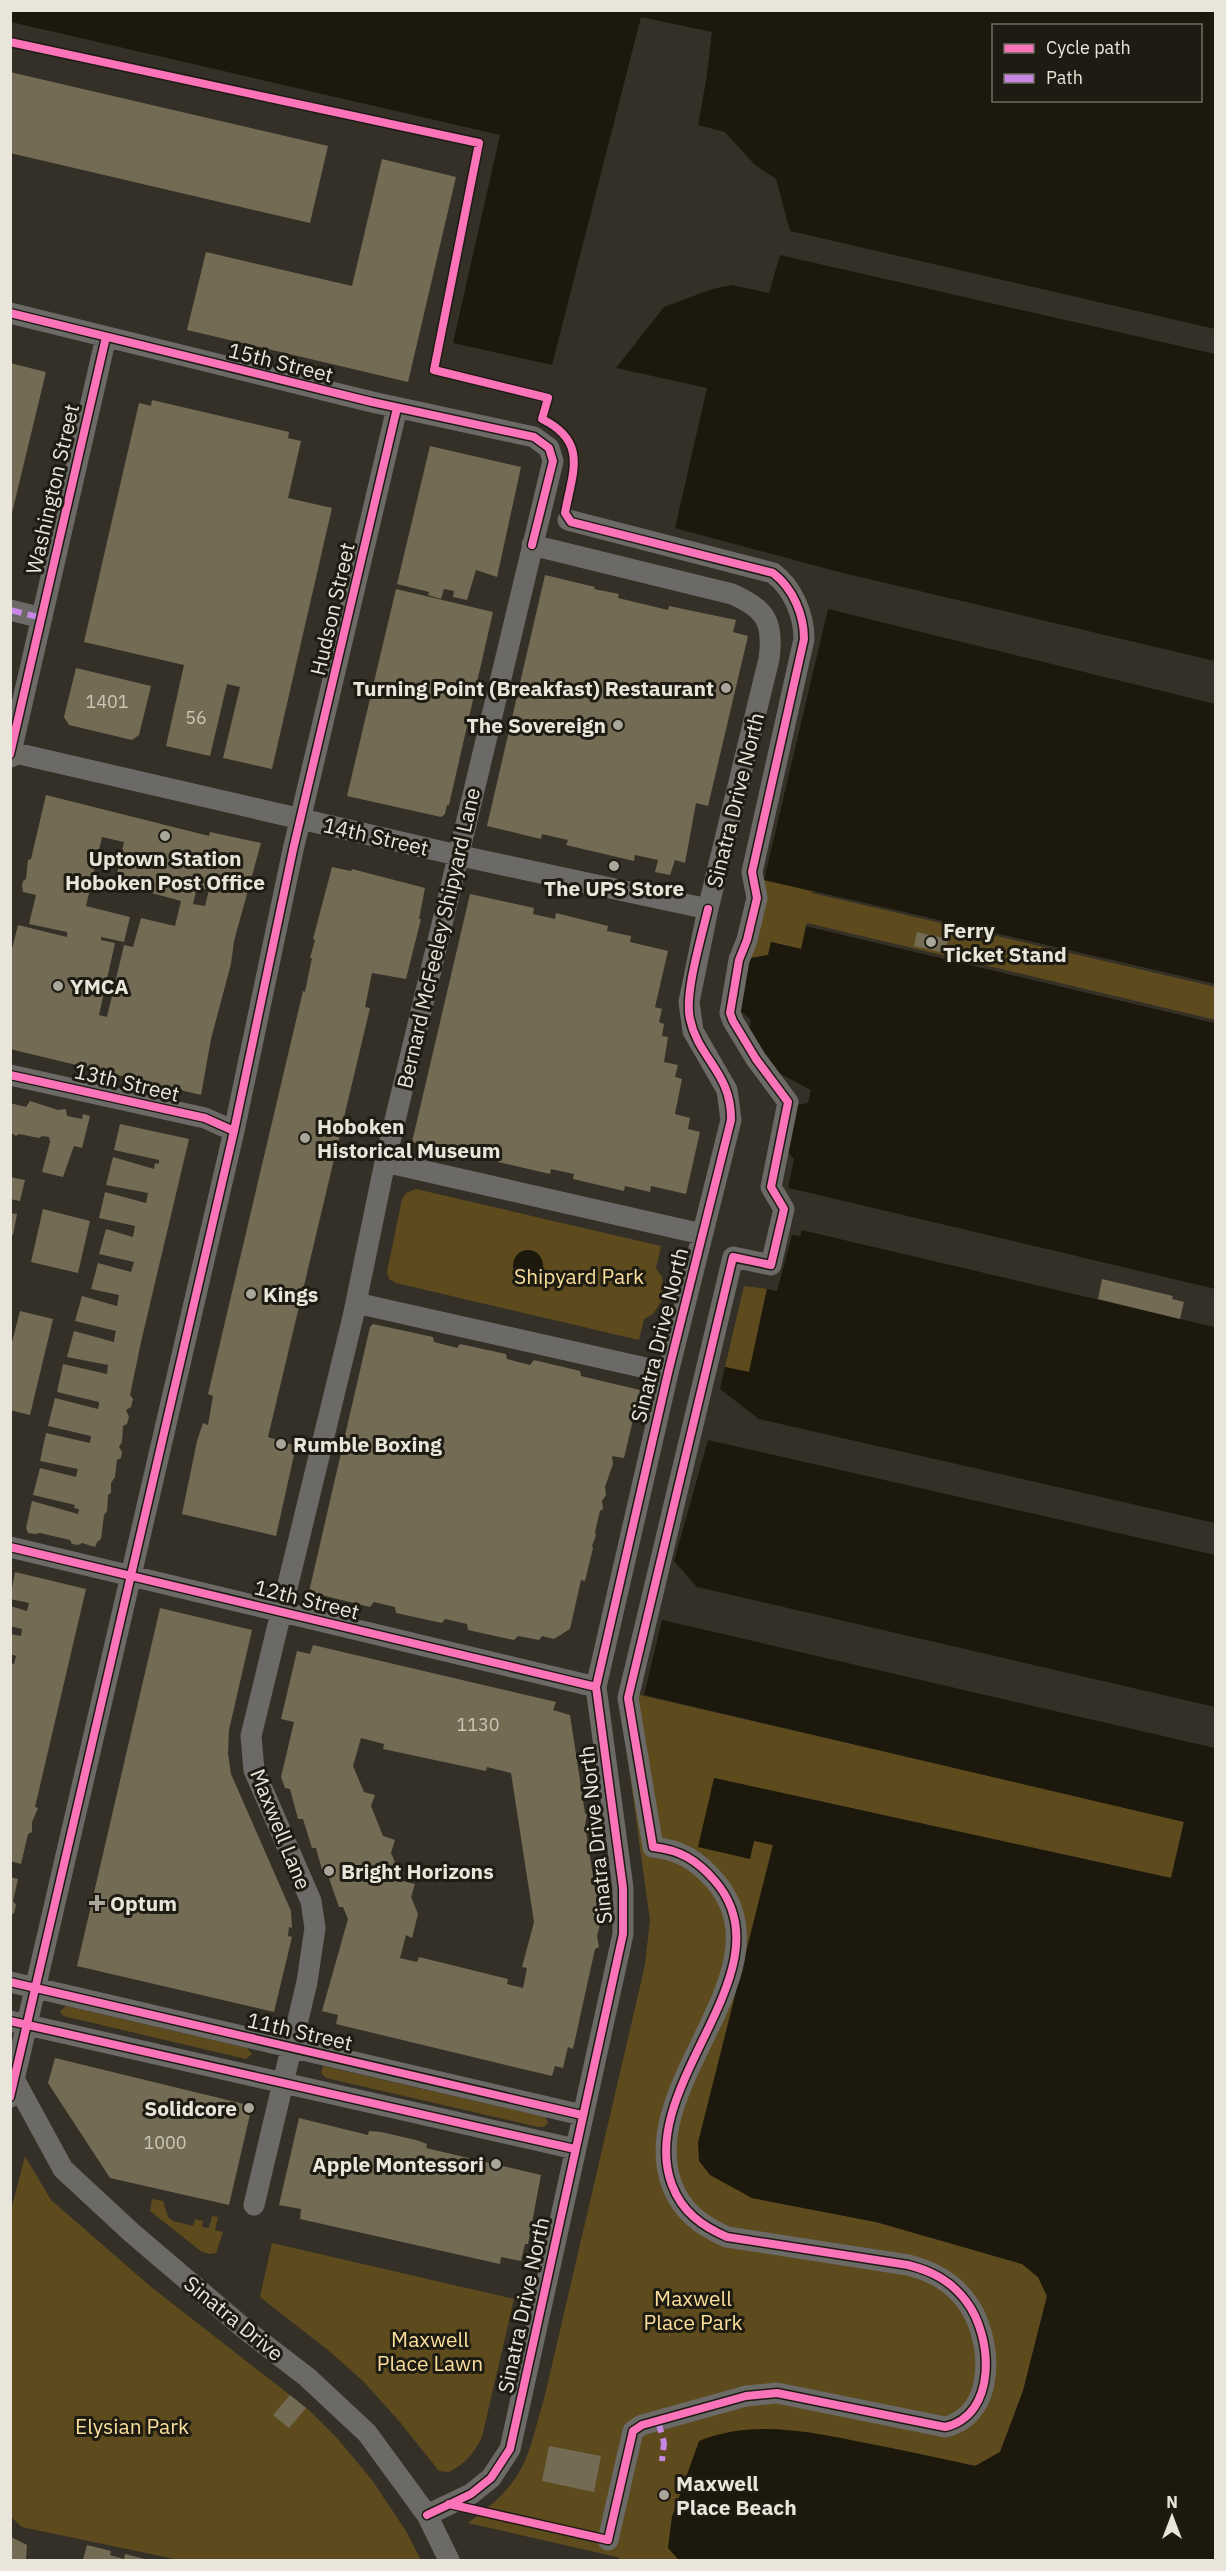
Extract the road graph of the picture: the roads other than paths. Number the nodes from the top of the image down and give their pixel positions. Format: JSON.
{"nodes":[{"id":1,"x":10,"y":313,"type":"edge"},
{"id":2,"x":106,"y":337,"type":"junction"},
{"id":3,"x":397,"y":408,"type":"junction"},
{"id":4,"x":544,"y":442,"type":"joint"},
{"id":5,"x":568,"y":520,"type":"dead end"},
{"id":6,"x":532,"y":545,"type":"junction"},
{"id":7,"x":10,"y":610,"type":"edge"},
{"id":8,"x":42,"y":618,"type":"junction"},
{"id":9,"x":11,"y":752,"type":"edge"},
{"id":10,"x":300,"y":819,"type":"junction"},
{"id":11,"x":457,"y":855,"type":"junction"},
{"id":12,"x":708,"y":909,"type":"junction"},
{"id":13,"x":10,"y":1075,"type":"edge"},
{"id":14,"x":234,"y":1131,"type":"junction"},
{"id":15,"x":386,"y":1162,"type":"junction"},
{"id":16,"x":702,"y":1234,"type":"junction"},
{"id":17,"x":356,"y":1303,"type":"junction"},
{"id":18,"x":668,"y":1372,"type":"junction"},
{"id":19,"x":10,"y":1547,"type":"edge"},
{"id":20,"x":130,"y":1575,"type":"junction"},
{"id":21,"x":281,"y":1611,"type":"junction"},
{"id":22,"x":596,"y":1687,"type":"junction"},
{"id":23,"x":10,"y":1982,"type":"edge"},
{"id":24,"x":34,"y":1987,"type":"junction"},
{"id":25,"x":18,"y":2023,"type":"edge"},
{"id":26,"x":291,"y":2048,"type":"junction"},
{"id":27,"x":283,"y":2082,"type":"junction"},
{"id":28,"x":13,"y":2089,"type":"edge"},
{"id":29,"x":582,"y":2115,"type":"junction"},
{"id":30,"x":575,"y":2149,"type":"junction"},
{"id":31,"x":254,"y":2205,"type":"dead end"},
{"id":32,"x":427,"y":2515,"type":"junction"},
{"id":33,"x":608,"y":2540,"type":"dead end"},
{"id":34,"x":448,"y":2560,"type":"edge"}],
"edges":[{"from":1,"to":2,"type":"street","name":"15th Street"},
{"from":2,"to":3,"type":"street","name":"15th Street"},
{"from":2,"to":8,"type":"street","name":"Washington Street"},
{"from":3,"to":4,"type":"street","name":"15th Street"},
{"from":3,"to":10,"type":"street","name":"Hudson Street"},
{"from":4,"to":6,"type":"street","name":"Bernard McFeeley Shipyard Lane"},
{"from":5,"to":33,"type":"street"},
{"from":6,"to":11,"type":"street","name":"Bernard McFeeley Shipyard Lane"},
{"from":6,"to":12,"type":"street","name":"Sinatra Drive North"},
{"from":7,"to":8,"type":"street"},
{"from":8,"to":9,"type":"street","name":"Washington Street"},
{"from":9,"to":10,"type":"street","name":"14th Street"},
{"from":10,"to":11,"type":"street","name":"14th Street"},
{"from":10,"to":14,"type":"street","name":"Hudson Street"},
{"from":11,"to":12,"type":"street","name":"14th Street"},
{"from":11,"to":15,"type":"street","name":"Bernard McFeeley Shipyard Lane"},
{"from":12,"to":16,"type":"street","name":"Sinatra Drive North"},
{"from":13,"to":14,"type":"street","name":"13th Street"},
{"from":14,"to":20,"type":"street","name":"Hudson Street"},
{"from":15,"to":16,"type":"street"},
{"from":15,"to":17,"type":"street","name":"Bernard McFeeley Shipyard Lane"},
{"from":16,"to":18,"type":"street","name":"Sinatra Drive North"},
{"from":17,"to":18,"type":"street"},
{"from":17,"to":21,"type":"street","name":"Bernard McFeeley Shipyard Lane"},
{"from":18,"to":22,"type":"street","name":"Sinatra Drive North"},
{"from":19,"to":20,"type":"street","name":"12th Street"},
{"from":20,"to":21,"type":"street","name":"12th Street"},
{"from":20,"to":24,"type":"street","name":"Hudson Street"},
{"from":21,"to":22,"type":"street","name":"12th Street"},
{"from":21,"to":26,"type":"street","name":"Maxwell Lane"},
{"from":22,"to":29,"type":"street","name":"Sinatra Drive North"},
{"from":23,"to":24,"type":"street","name":"11th Street"},
{"from":24,"to":25,"type":"street"},
{"from":24,"to":26,"type":"street","name":"11th Street"},
{"from":25,"to":27,"type":"street"},
{"from":25,"to":28,"type":"street"},
{"from":26,"to":27,"type":"street","name":"Maxwell Lane"},
{"from":26,"to":29,"type":"street","name":"11th Street"},
{"from":27,"to":30,"type":"street"},
{"from":27,"to":31,"type":"street","name":"Maxwell Lane"},
{"from":28,"to":32,"type":"street","name":"Sinatra Drive"},
{"from":29,"to":30,"type":"street","name":"Sinatra Drive North"},
{"from":30,"to":32,"type":"street","name":"Sinatra Drive North"},
{"from":32,"to":34,"type":"street","name":"Sinatra Drive"}]}
